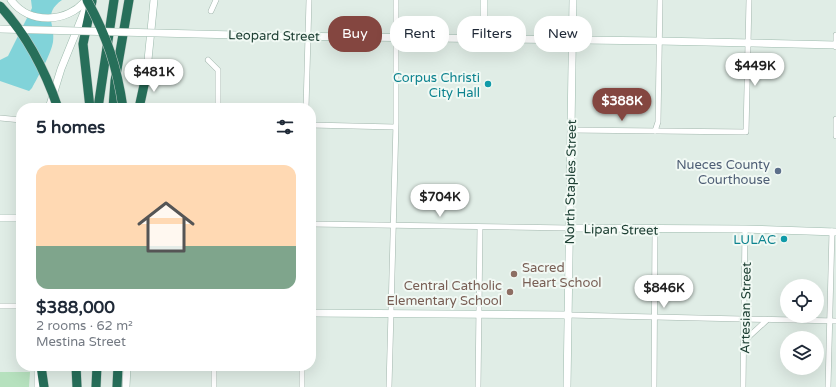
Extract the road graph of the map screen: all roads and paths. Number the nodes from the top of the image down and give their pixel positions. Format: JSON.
{"nodes":[{"id":1,"x":11,"y":0,"type":"edge"},
{"id":2,"x":89,"y":0,"type":"edge"},
{"id":3,"x":114,"y":0,"type":"edge"},
{"id":4,"x":129,"y":0,"type":"edge"},
{"id":5,"x":154,"y":0,"type":"edge"},
{"id":6,"x":216,"y":0,"type":"edge"},
{"id":7,"x":309,"y":0,"type":"edge"},
{"id":8,"x":396,"y":0,"type":"edge"},
{"id":9,"x":484,"y":0,"type":"edge"},
{"id":10,"x":573,"y":0,"type":"edge"},
{"id":11,"x":660,"y":0,"type":"edge"},
{"id":12,"x":749,"y":0,"type":"edge"},
{"id":13,"x":0,"y":6,"type":"edge"},
{"id":14,"x":211,"y":11,"type":"dead end"},
{"id":15,"x":396,"y":16,"type":"edge"},
{"id":16,"x":484,"y":16,"type":"edge"},
{"id":17,"x":573,"y":16,"type":"edge"},
{"id":18,"x":0,"y":29,"type":"edge"},
{"id":19,"x":836,"y":35,"type":"edge"},
{"id":20,"x":308,"y":36,"type":"junction"},
{"id":21,"x":390,"y":37,"type":"edge"},
{"id":22,"x":592,"y":41,"type":"edge"},
{"id":23,"x":659,"y":41,"type":"junction"},
{"id":24,"x":748,"y":43,"type":"junction"},
{"id":25,"x":836,"y":46,"type":"edge"},
{"id":26,"x":396,"y":52,"type":"edge"},
{"id":27,"x":572,"y":52,"type":"edge"},
{"id":28,"x":208,"y":60,"type":"dead end"},
{"id":29,"x":146,"y":76,"type":"junction"},
{"id":30,"x":51,"y":103,"type":"edge"},
{"id":31,"x":56,"y":103,"type":"edge"},
{"id":32,"x":89,"y":103,"type":"edge"},
{"id":33,"x":99,"y":103,"type":"edge"},
{"id":34,"x":113,"y":103,"type":"edge"},
{"id":35,"x":122,"y":103,"type":"edge"},
{"id":36,"x":140,"y":103,"type":"edge"},
{"id":37,"x":144,"y":103,"type":"edge"},
{"id":38,"x":218,"y":103,"type":"edge"},
{"id":39,"x":306,"y":103,"type":"edge"},
{"id":40,"x":0,"y":118,"type":"edge"},
{"id":41,"x":836,"y":119,"type":"edge"},
{"id":42,"x":16,"y":120,"type":"edge"},
{"id":43,"x":316,"y":125,"type":"edge"},
{"id":44,"x":395,"y":127,"type":"junction"},
{"id":45,"x":571,"y":130,"type":"junction"},
{"id":46,"x":655,"y":131,"type":"junction"},
{"id":47,"x":836,"y":136,"type":"edge"},
{"id":48,"x":0,"y":218,"type":"edge"},
{"id":49,"x":16,"y":218,"type":"edge"},
{"id":50,"x":316,"y":224,"type":"edge"},
{"id":51,"x":393,"y":225,"type":"junction"},
{"id":52,"x":480,"y":227,"type":"junction"},
{"id":53,"x":570,"y":228,"type":"junction"},
{"id":54,"x":745,"y":229,"type":"junction"},
{"id":55,"x":655,"y":230,"type":"junction"},
{"id":56,"x":834,"y":232,"type":"edge"},
{"id":57,"x":0,"y":306,"type":"edge"},
{"id":58,"x":16,"y":306,"type":"edge"},
{"id":59,"x":316,"y":313,"type":"edge"},
{"id":60,"x":391,"y":313,"type":"junction"},
{"id":61,"x":479,"y":314,"type":"junction"},
{"id":62,"x":568,"y":315,"type":"junction"},
{"id":63,"x":656,"y":316,"type":"junction"},
{"id":64,"x":745,"y":318,"type":"junction"},
{"id":65,"x":766,"y":320,"type":"junction"},
{"id":66,"x":830,"y":321,"type":"junction"},
{"id":67,"x":836,"y":321,"type":"edge"},
{"id":68,"x":744,"y":341,"type":"junction"},
{"id":69,"x":40,"y":371,"type":"edge"},
{"id":70,"x":41,"y":371,"type":"edge"},
{"id":71,"x":76,"y":371,"type":"edge"},
{"id":72,"x":81,"y":371,"type":"edge"},
{"id":73,"x":97,"y":371,"type":"edge"},
{"id":74,"x":114,"y":371,"type":"edge"},
{"id":75,"x":117,"y":371,"type":"edge"},
{"id":76,"x":127,"y":371,"type":"edge"},
{"id":77,"x":214,"y":371,"type":"edge"},
{"id":78,"x":302,"y":371,"type":"edge"},
{"id":79,"x":38,"y":387,"type":"edge"},
{"id":80,"x":44,"y":387,"type":"edge"},
{"id":81,"x":77,"y":387,"type":"edge"},
{"id":82,"x":81,"y":387,"type":"edge"},
{"id":83,"x":96,"y":387,"type":"edge"},
{"id":84,"x":115,"y":387,"type":"edge"},
{"id":85,"x":126,"y":387,"type":"edge"},
{"id":86,"x":214,"y":387,"type":"edge"},
{"id":87,"x":302,"y":387,"type":"edge"},
{"id":88,"x":389,"y":387,"type":"edge"},
{"id":89,"x":478,"y":387,"type":"edge"},
{"id":90,"x":567,"y":387,"type":"edge"},
{"id":91,"x":654,"y":387,"type":"edge"},
{"id":92,"x":744,"y":387,"type":"edge"},
{"id":93,"x":828,"y":387,"type":"edge"}],
"edges":[{"from":1,"to":2,"type":"main road"},
{"from":2,"to":30,"type":"main road"},
{"from":2,"to":32,"type":"highway"},
{"from":2,"to":35,"type":"highway","bridge":true},
{"from":3,"to":33,"type":"highway"},
{"from":4,"to":34,"type":"highway"},
{"from":5,"to":29,"type":"main road"},
{"from":6,"to":14,"type":"street"},
{"from":7,"to":20,"type":"street"},
{"from":8,"to":15,"type":"street"},
{"from":9,"to":16,"type":"main road"},
{"from":10,"to":17,"type":"main road","name":"North Staples Street"},
{"from":11,"to":23,"type":"street"},
{"from":12,"to":24,"type":"street"},
{"from":13,"to":31,"type":"highway","bridge":true},
{"from":18,"to":20,"type":"main road","name":"Leopard Street","bridge":true},
{"from":19,"to":25,"type":"street"},
{"from":20,"to":21,"type":"main road","name":"Leopard Street"},
{"from":20,"to":39,"type":"street"},
{"from":22,"to":23,"type":"main road","name":"Leopard Street"},
{"from":23,"to":24,"type":"main road","name":"Leopard Street"},
{"from":23,"to":46,"type":"street"},
{"from":24,"to":25,"type":"main road","name":"Leopard Street"},
{"from":24,"to":46,"type":"street"},
{"from":26,"to":44,"type":"street"},
{"from":27,"to":45,"type":"main road","name":"North Staples Street"},
{"from":28,"to":38,"type":"street"},
{"from":29,"to":36,"type":"highway"},
{"from":29,"to":37,"type":"main road"},
{"from":40,"to":42,"type":"street"},
{"from":41,"to":47,"type":"street"},
{"from":43,"to":44,"type":"street"},
{"from":44,"to":51,"type":"street"},
{"from":45,"to":46,"type":"street"},
{"from":45,"to":53,"type":"main road","name":"North Staples Street"},
{"from":48,"to":49,"type":"main road"},
{"from":50,"to":51,"type":"street","name":"Lipan Street"},
{"from":51,"to":52,"type":"street","name":"Lipan Street"},
{"from":51,"to":60,"type":"street"},
{"from":52,"to":53,"type":"street","name":"Lipan Street"},
{"from":52,"to":61,"type":"street"},
{"from":53,"to":55,"type":"main road","name":"Lipan Street"},
{"from":53,"to":62,"type":"main road","name":"North Staples Street"},
{"from":54,"to":55,"type":"main road","name":"Lipan Street"},
{"from":54,"to":56,"type":"main road","name":"Lipan Street"},
{"from":54,"to":64,"type":"street","name":"Artesian Street"},
{"from":55,"to":63,"type":"street"},
{"from":56,"to":66,"type":"street"},
{"from":57,"to":58,"type":"street"},
{"from":59,"to":60,"type":"main road"},
{"from":60,"to":61,"type":"main road"},
{"from":60,"to":88,"type":"street"},
{"from":61,"to":62,"type":"main road"},
{"from":61,"to":89,"type":"street"},
{"from":62,"to":63,"type":"street"},
{"from":62,"to":90,"type":"main road","name":"North Staples Street"},
{"from":63,"to":64,"type":"street"},
{"from":63,"to":91,"type":"street"},
{"from":64,"to":65,"type":"street"},
{"from":64,"to":68,"type":"street","name":"Artesian Street"},
{"from":65,"to":66,"type":"street"},
{"from":65,"to":68,"type":"street"},
{"from":66,"to":67,"type":"street"},
{"from":66,"to":93,"type":"street"},
{"from":68,"to":92,"type":"street","name":"Artesian Street"},
{"from":69,"to":79,"type":"main road"},
{"from":70,"to":80,"type":"highway"},
{"from":71,"to":81,"type":"highway"},
{"from":72,"to":82,"type":"highway"},
{"from":73,"to":83,"type":"highway"},
{"from":74,"to":84,"type":"highway"},
{"from":75,"to":84,"type":"highway"},
{"from":76,"to":85,"type":"main road"},
{"from":77,"to":86,"type":"street"},
{"from":78,"to":87,"type":"street"}]}
